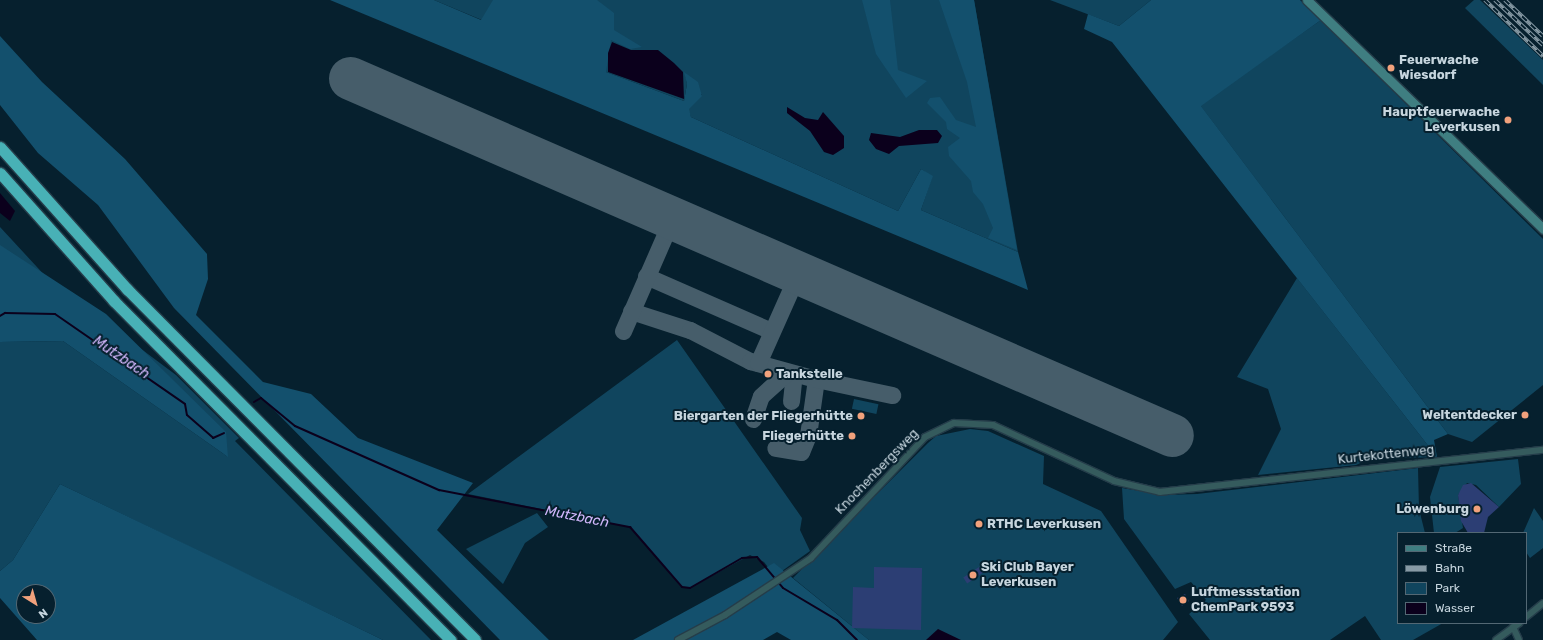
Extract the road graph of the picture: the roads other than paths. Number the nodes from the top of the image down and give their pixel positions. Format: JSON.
{"nodes":[{"id":1,"x":1307,"y":0,"type":"edge"},
{"id":2,"x":0,"y":147,"type":"edge"},
{"id":3,"x":0,"y":173,"type":"edge"},
{"id":4,"x":1543,"y":229,"type":"edge"},
{"id":5,"x":1543,"y":450,"type":"edge"},
{"id":6,"x":1232,"y":484,"type":"joint"},
{"id":7,"x":1543,"y":603,"type":"edge"},
{"id":8,"x":1527,"y":616,"type":"edge"},
{"id":9,"x":1518,"y":624,"type":"edge"},
{"id":10,"x":1513,"y":627,"type":"junction"},
{"id":11,"x":451,"y":640,"type":"edge"},
{"id":12,"x":475,"y":640,"type":"edge"},
{"id":13,"x":678,"y":640,"type":"edge"},
{"id":14,"x":1496,"y":640,"type":"edge"},
{"id":15,"x":1519,"y":640,"type":"edge"}],
"edges":[{"from":1,"to":4,"type":"street"},
{"from":2,"to":12,"type":"highway"},
{"from":3,"to":11,"type":"highway"},
{"from":5,"to":6,"type":"street","name":"Kurtekottenweg"},
{"from":6,"to":13,"type":"street","name":"Knochenbergsweg"},
{"from":7,"to":8,"type":"street"},
{"from":9,"to":10,"type":"street"},
{"from":10,"to":14,"type":"street"},
{"from":10,"to":15,"type":"street"}]}
